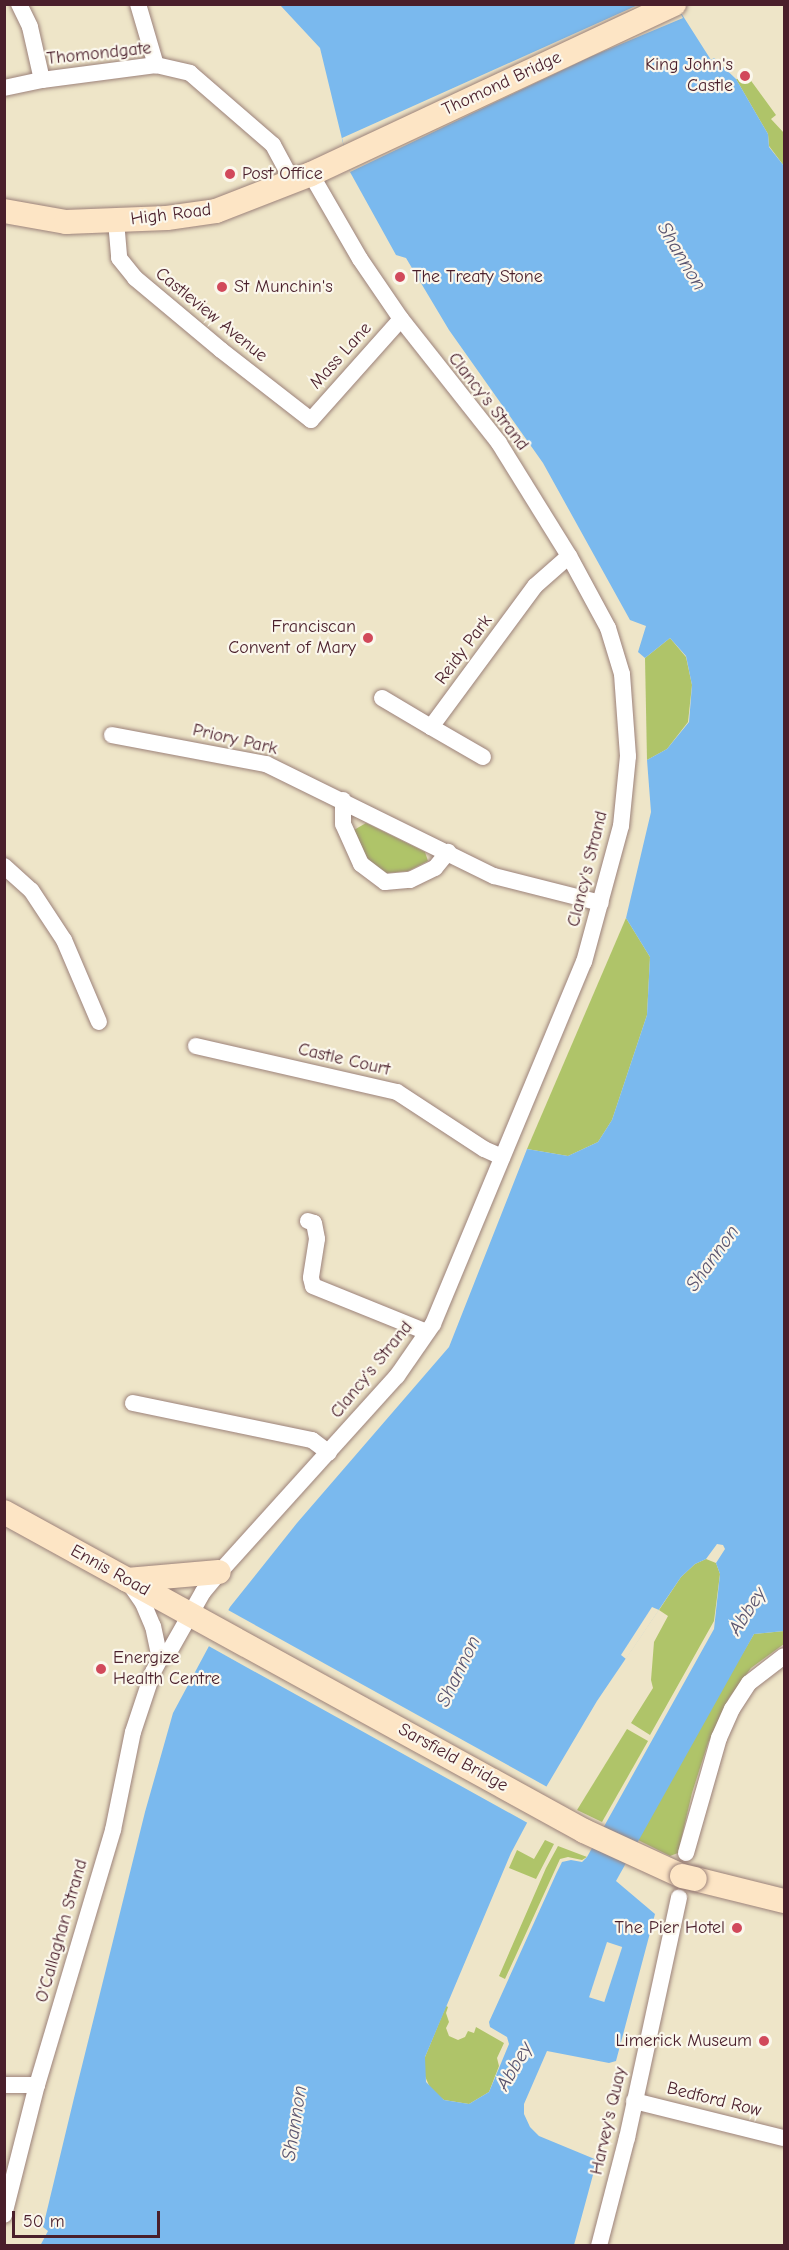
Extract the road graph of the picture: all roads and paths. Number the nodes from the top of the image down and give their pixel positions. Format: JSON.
{"nodes":[{"id":1,"x":19,"y":4,"type":"edge"},
{"id":2,"x":138,"y":4,"type":"edge"},
{"id":3,"x":674,"y":4,"type":"edge"},
{"id":4,"x":156,"y":66,"type":"junction"},
{"id":5,"x":42,"y":80,"type":"junction"},
{"id":6,"x":4,"y":88,"type":"edge"},
{"id":7,"x":311,"y":173,"type":"junction"},
{"id":8,"x":4,"y":211,"type":"edge"},
{"id":9,"x":116,"y":221,"type":"junction"},
{"id":10,"x":401,"y":320,"type":"junction"},
{"id":11,"x":311,"y":420,"type":"joint"},
{"id":12,"x":569,"y":556,"type":"junction"},
{"id":13,"x":381,"y":698,"type":"dead end"},
{"id":14,"x":430,"y":727,"type":"junction"},
{"id":15,"x":112,"y":735,"type":"dead end"},
{"id":16,"x":483,"y":757,"type":"dead end"},
{"id":17,"x":343,"y":800,"type":"junction"},
{"id":18,"x":448,"y":852,"type":"junction"},
{"id":19,"x":4,"y":866,"type":"edge"},
{"id":20,"x":601,"y":903,"type":"junction"},
{"id":21,"x":99,"y":1022,"type":"dead end"},
{"id":22,"x":196,"y":1046,"type":"dead end"},
{"id":23,"x":502,"y":1157,"type":"junction"},
{"id":24,"x":308,"y":1221,"type":"dead end"},
{"id":25,"x":427,"y":1332,"type":"junction"},
{"id":26,"x":133,"y":1403,"type":"dead end"},
{"id":27,"x":328,"y":1453,"type":"junction"},
{"id":28,"x":4,"y":1512,"type":"edge"},
{"id":29,"x":219,"y":1572,"type":"junction"},
{"id":30,"x":127,"y":1580,"type":"junction"},
{"id":31,"x":190,"y":1615,"type":"junction"},
{"id":32,"x":216,"y":1628,"type":"joint"},
{"id":33,"x":784,"y":1656,"type":"edge"},
{"id":34,"x":160,"y":1659,"type":"junction"},
{"id":35,"x":686,"y":1853,"type":"dead end"},
{"id":36,"x":679,"y":1898,"type":"dead end"},
{"id":37,"x":784,"y":1901,"type":"edge"},
{"id":38,"x":4,"y":2085,"type":"edge"},
{"id":39,"x":38,"y":2085,"type":"junction"},
{"id":40,"x":634,"y":2101,"type":"junction"},
{"id":41,"x":784,"y":2138,"type":"edge"},
{"id":42,"x":4,"y":2215,"type":"edge"},
{"id":43,"x":599,"y":2246,"type":"edge"}],
"edges":[{"from":1,"to":5,"type":"street"},
{"from":2,"to":4,"type":"street"},
{"from":3,"to":7,"type":"main road","name":"Thomond Bridge"},
{"from":4,"to":5,"type":"street","name":"Thomondgate"},
{"from":4,"to":7,"type":"street","name":"Thomondgate"},
{"from":5,"to":6,"type":"street","name":"Thomondgate"},
{"from":7,"to":9,"type":"main road","name":"High Road"},
{"from":7,"to":10,"type":"street","name":"Clancy's Strand"},
{"from":8,"to":9,"type":"main road","name":"High Road"},
{"from":9,"to":11,"type":"street","name":"Castleview Avenue"},
{"from":10,"to":11,"type":"street","name":"Mass Lane"},
{"from":10,"to":12,"type":"street","name":"Clancy's Strand"},
{"from":12,"to":14,"type":"street","name":"Reidy Park"},
{"from":12,"to":20,"type":"street","name":"Clancy's Strand"},
{"from":13,"to":14,"type":"street"},
{"from":14,"to":16,"type":"street"},
{"from":15,"to":17,"type":"street","name":"Priory Park"},
{"from":17,"to":18,"type":"street","name":"Priory Park"},
{"from":17,"to":18,"type":"street"},
{"from":18,"to":20,"type":"street","name":"Priory Park"},
{"from":19,"to":21,"type":"street"},
{"from":20,"to":23,"type":"street","name":"Clancy's Strand"},
{"from":22,"to":23,"type":"street","name":"Castle Court"},
{"from":23,"to":25,"type":"street","name":"Clancy's Strand"},
{"from":24,"to":25,"type":"street"},
{"from":25,"to":27,"type":"street","name":"Clancy's Strand"},
{"from":26,"to":27,"type":"street"},
{"from":27,"to":29,"type":"street","name":"Clancy's Strand"},
{"from":28,"to":30,"type":"main road","name":"Ennis Road"},
{"from":29,"to":30,"type":"main road"},
{"from":29,"to":31,"type":"street","name":"Clancy's Strand"},
{"from":30,"to":31,"type":"main road","name":"Ennis Road"},
{"from":30,"to":34,"type":"street"},
{"from":31,"to":32,"type":"main road","name":"Ennis Road"},
{"from":31,"to":34,"type":"street","name":"O'Callaghan Strand"},
{"from":32,"to":37,"type":"main road","name":"Sarsfield Bridge","bridge":true},
{"from":33,"to":35,"type":"street"},
{"from":34,"to":39,"type":"street","name":"O'Callaghan Strand"},
{"from":36,"to":40,"type":"street","name":"Harvey's Quay"},
{"from":38,"to":39,"type":"street"},
{"from":39,"to":42,"type":"street","name":"O'Callaghan Strand"},
{"from":40,"to":41,"type":"street","name":"Bedford Row"},
{"from":40,"to":43,"type":"street","name":"Harvey's Quay"}]}
